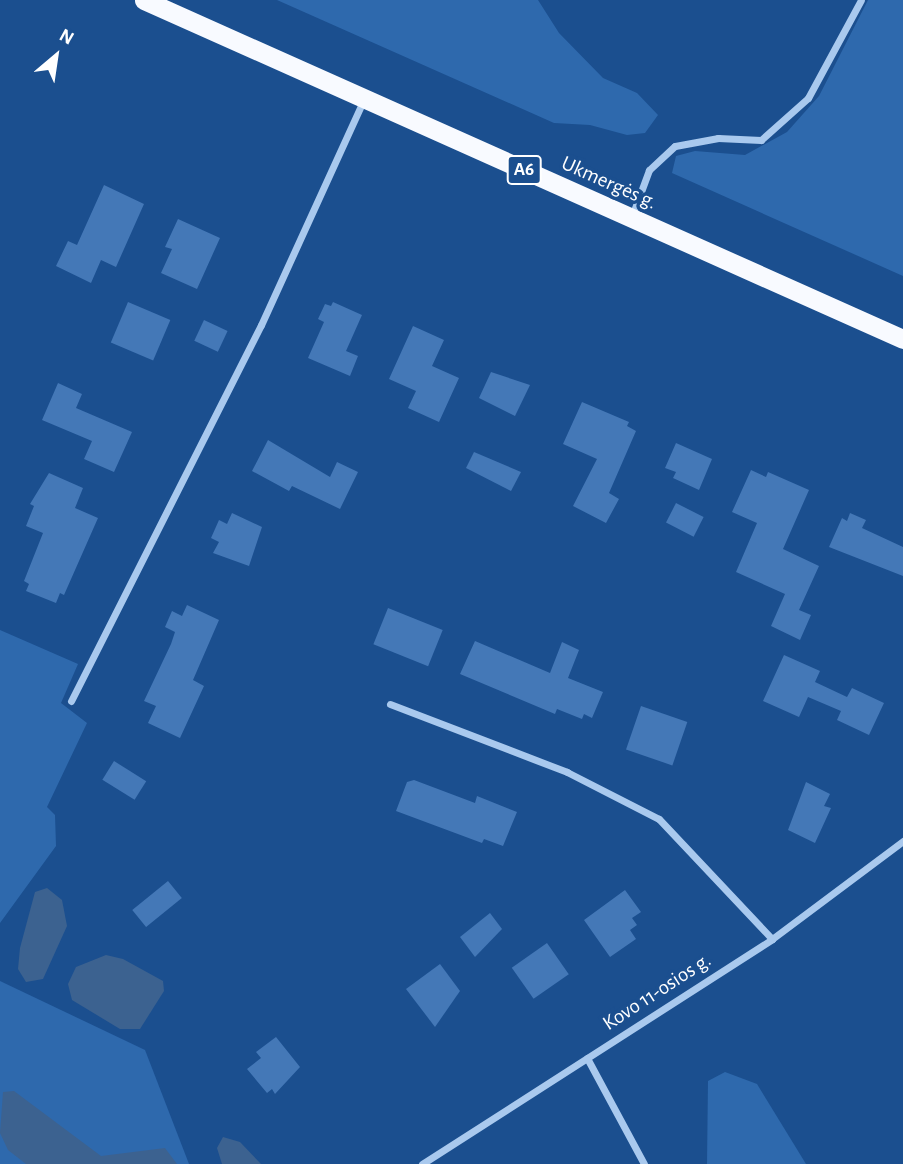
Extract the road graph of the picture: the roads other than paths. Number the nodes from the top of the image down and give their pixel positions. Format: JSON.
{"nodes":[{"id":1,"x":144,"y":0,"type":"edge"},
{"id":2,"x":861,"y":0,"type":"edge"},
{"id":3,"x":364,"y":98,"type":"junction"},
{"id":4,"x":631,"y":218,"type":"junction"},
{"id":5,"x":903,"y":339,"type":"edge"},
{"id":6,"x":71,"y":701,"type":"dead end"},
{"id":7,"x":390,"y":704,"type":"dead end"},
{"id":8,"x":903,"y":841,"type":"edge"},
{"id":9,"x":772,"y":939,"type":"junction"},
{"id":10,"x":587,"y":1058,"type":"junction"},
{"id":11,"x":422,"y":1164,"type":"edge"},
{"id":12,"x":644,"y":1164,"type":"edge"}],
"edges":[{"from":1,"to":3,"type":"highway","name":"Ukmergės g.","number":"A6"},
{"from":2,"to":4,"type":"street"},
{"from":3,"to":4,"type":"highway","name":"Ukmergės g.","number":"A6"},
{"from":3,"to":6,"type":"street"},
{"from":4,"to":5,"type":"highway","name":"Ukmergės g.","number":"A6"},
{"from":7,"to":9,"type":"street"},
{"from":8,"to":9,"type":"street","name":"Kovo 11-osios g."},
{"from":9,"to":10,"type":"street","name":"Kovo 11-osios g."},
{"from":10,"to":11,"type":"street","name":"Kovo 11-osios g."},
{"from":10,"to":12,"type":"street"}]}
